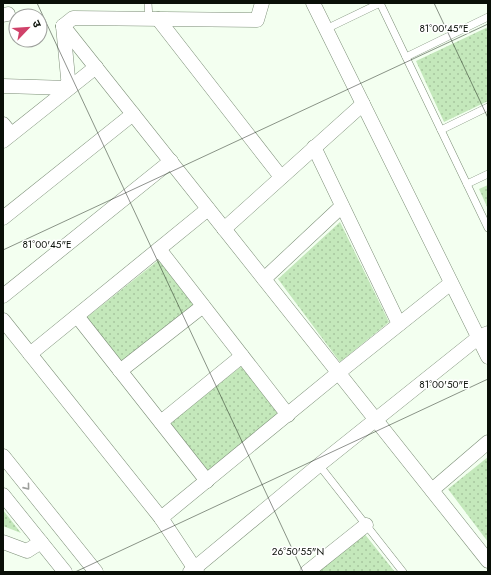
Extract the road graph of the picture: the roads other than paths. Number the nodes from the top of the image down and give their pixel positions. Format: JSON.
{"nodes":[{"id":1,"x":148,"y":3,"type":"edge"},
{"id":2,"x":262,"y":3,"type":"edge"},
{"id":3,"x":313,"y":3,"type":"edge"},
{"id":4,"x":380,"y":3,"type":"edge"},
{"id":5,"x":488,"y":17,"type":"edge"},
{"id":6,"x":153,"y":19,"type":"junction"},
{"id":7,"x":64,"y":26,"type":"junction"},
{"id":8,"x":326,"y":29,"type":"junction"},
{"id":9,"x":406,"y":57,"type":"junction"},
{"id":10,"x":96,"y":67,"type":"junction"},
{"id":11,"x":3,"y":86,"type":"edge"},
{"id":12,"x":69,"y":88,"type":"junction"},
{"id":13,"x":363,"y":104,"type":"junction"},
{"id":14,"x":488,"y":107,"type":"edge"},
{"id":15,"x":133,"y":114,"type":"junction"},
{"id":16,"x":441,"y":130,"type":"junction"},
{"id":17,"x":6,"y":133,"type":"edge"},
{"id":18,"x":314,"y":147,"type":"junction"},
{"id":19,"x":171,"y":161,"type":"junction"},
{"id":20,"x":488,"y":174,"type":"edge"},
{"id":21,"x":281,"y":177,"type":"junction"},
{"id":22,"x":467,"y":184,"type":"junction"},
{"id":23,"x":342,"y":206,"type":"junction"},
{"id":24,"x":208,"y":209,"type":"junction"},
{"id":25,"x":3,"y":218,"type":"edge"},
{"id":26,"x":488,"y":228,"type":"edge"},
{"id":27,"x":224,"y":229,"type":"junction"},
{"id":28,"x":159,"y":249,"type":"junction"},
{"id":29,"x":264,"y":279,"type":"junction"},
{"id":30,"x":450,"y":283,"type":"junction"},
{"id":31,"x":3,"y":296,"type":"edge"},
{"id":32,"x":203,"y":306,"type":"junction"},
{"id":33,"x":77,"y":316,"type":"junction"},
{"id":34,"x":3,"y":320,"type":"edge"},
{"id":35,"x":399,"y":324,"type":"junction"},
{"id":36,"x":483,"y":335,"type":"edge"},
{"id":37,"x":30,"y":354,"type":"junction"},
{"id":38,"x":242,"y":356,"type":"junction"},
{"id":39,"x":488,"y":357,"type":"edge"},
{"id":40,"x":120,"y":371,"type":"junction"},
{"id":41,"x":338,"y":373,"type":"junction"},
{"id":42,"x":288,"y":414,"type":"junction"},
{"id":43,"x":377,"y":420,"type":"junction"},
{"id":44,"x":161,"y":422,"type":"junction"},
{"id":45,"x":488,"y":442,"type":"edge"},
{"id":46,"x":3,"y":456,"type":"edge"},
{"id":47,"x":319,"y":465,"type":"junction"},
{"id":48,"x":207,"y":480,"type":"junction"},
{"id":49,"x":432,"y":490,"type":"junction"},
{"id":50,"x":3,"y":495,"type":"edge"},
{"id":51,"x":161,"y":518,"type":"junction"},
{"id":52,"x":366,"y":525,"type":"junction"},
{"id":53,"x":3,"y":542,"type":"edge"},
{"id":54,"x":41,"y":542,"type":"junction"},
{"id":55,"x":488,"y":561,"type":"edge"},
{"id":56,"x":194,"y":571,"type":"edge"},
{"id":57,"x":65,"y":572,"type":"edge"},
{"id":58,"x":96,"y":572,"type":"edge"},
{"id":59,"x":307,"y":572,"type":"edge"},
{"id":60,"x":403,"y":572,"type":"edge"}],
"edges":[{"from":1,"to":6,"type":"lane"},
{"from":2,"to":6,"type":"street"},
{"from":3,"to":8,"type":"street"},
{"from":4,"to":8,"type":"lane"},
{"from":4,"to":9,"type":"lane"},
{"from":5,"to":9,"type":"lane"},
{"from":6,"to":7,"type":"street"},
{"from":6,"to":21,"type":"street"},
{"from":7,"to":10,"type":"street"},
{"from":7,"to":12,"type":"street"},
{"from":8,"to":13,"type":"street"},
{"from":9,"to":16,"type":"lane"},
{"from":10,"to":12,"type":"street"},
{"from":10,"to":15,"type":"street"},
{"from":11,"to":12,"type":"street"},
{"from":12,"to":17,"type":"street"},
{"from":13,"to":18,"type":"street"},
{"from":13,"to":30,"type":"street"},
{"from":14,"to":16,"type":"lane"},
{"from":15,"to":19,"type":"street"},
{"from":15,"to":25,"type":"street"},
{"from":16,"to":22,"type":"lane"},
{"from":18,"to":21,"type":"street"},
{"from":18,"to":23,"type":"street"},
{"from":19,"to":24,"type":"street"},
{"from":19,"to":31,"type":"street"},
{"from":20,"to":22,"type":"lane"},
{"from":21,"to":27,"type":"street"},
{"from":22,"to":26,"type":"lane"},
{"from":23,"to":29,"type":"street"},
{"from":23,"to":35,"type":"street"},
{"from":24,"to":27,"type":"street"},
{"from":24,"to":28,"type":"street"},
{"from":27,"to":29,"type":"street"},
{"from":28,"to":32,"type":"street"},
{"from":28,"to":33,"type":"street"},
{"from":29,"to":41,"type":"street"},
{"from":30,"to":35,"type":"street"},
{"from":30,"to":36,"type":"street"},
{"from":32,"to":38,"type":"street"},
{"from":32,"to":40,"type":"street"},
{"from":33,"to":37,"type":"street"},
{"from":33,"to":40,"type":"street"},
{"from":34,"to":37,"type":"street"},
{"from":35,"to":41,"type":"street"},
{"from":36,"to":39,"type":"street"},
{"from":36,"to":43,"type":"street"},
{"from":37,"to":51,"type":"street"},
{"from":38,"to":42,"type":"street"},
{"from":38,"to":44,"type":"street"},
{"from":40,"to":44,"type":"street"},
{"from":41,"to":42,"type":"street"},
{"from":41,"to":43,"type":"street"},
{"from":42,"to":48,"type":"street"},
{"from":43,"to":47,"type":"street"},
{"from":43,"to":49,"type":"street"},
{"from":44,"to":48,"type":"street"},
{"from":45,"to":49,"type":"street"},
{"from":46,"to":58,"type":"street","one_way":true},
{"from":47,"to":52,"type":"lane"},
{"from":47,"to":56,"type":"street"},
{"from":48,"to":51,"type":"street"},
{"from":49,"to":55,"type":"street"},
{"from":50,"to":54,"type":"street"},
{"from":51,"to":56,"type":"street"},
{"from":52,"to":59,"type":"street"},
{"from":52,"to":60,"type":"lane"},
{"from":53,"to":54,"type":"street"},
{"from":54,"to":57,"type":"street"}]}
